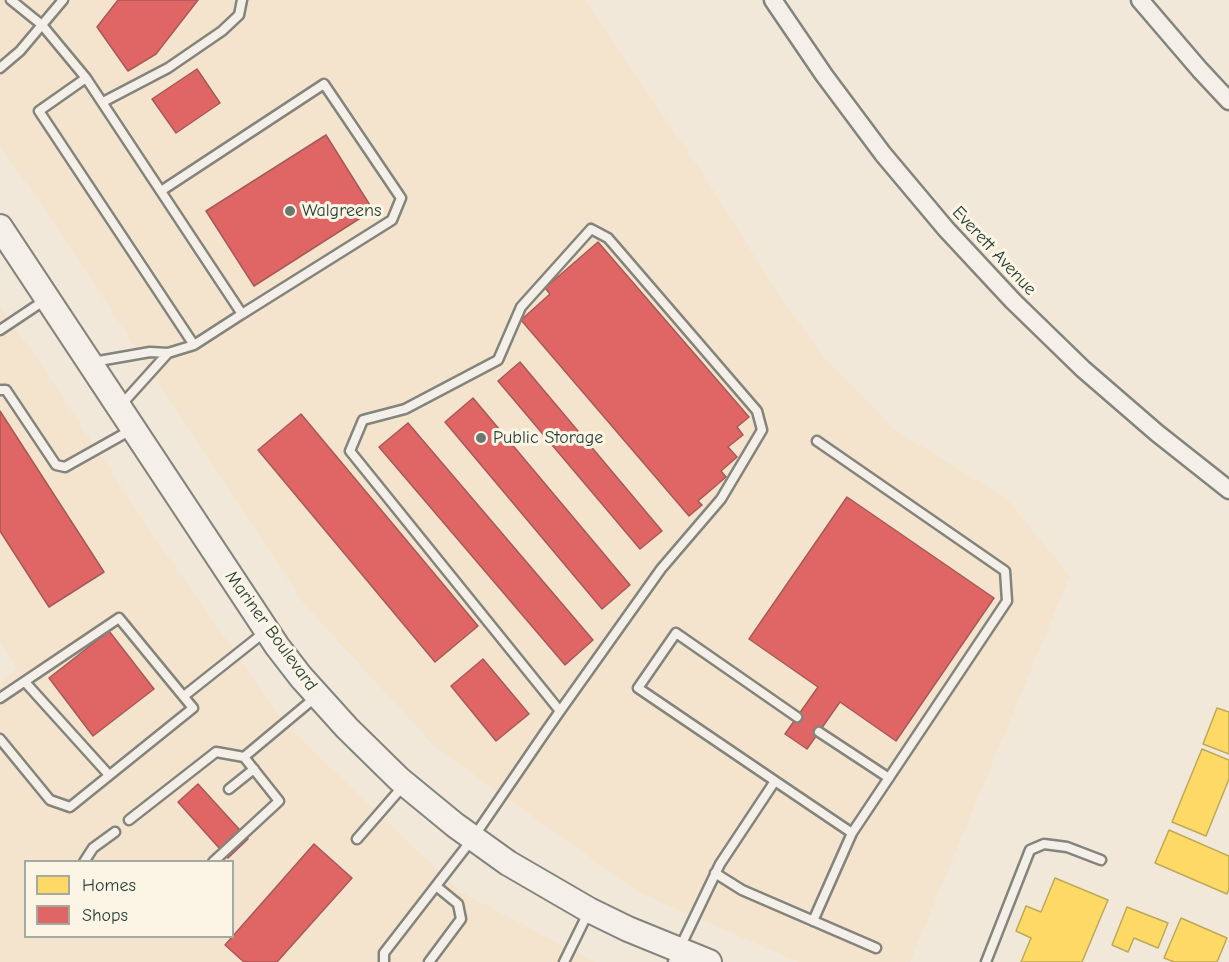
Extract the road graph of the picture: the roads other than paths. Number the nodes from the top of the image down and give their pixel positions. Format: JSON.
{"nodes":[{"id":1,"x":10,"y":0,"type":"edge"},
{"id":2,"x":63,"y":0,"type":"edge"},
{"id":3,"x":242,"y":0,"type":"edge"},
{"id":4,"x":773,"y":0,"type":"edge"},
{"id":5,"x":1140,"y":0,"type":"edge"},
{"id":6,"x":42,"y":25,"type":"junction"},
{"id":7,"x":0,"y":69,"type":"edge"},
{"id":8,"x":86,"y":78,"type":"junction"},
{"id":9,"x":1229,"y":101,"type":"edge"},
{"id":10,"x":103,"y":102,"type":"junction"},
{"id":11,"x":161,"y":190,"type":"junction"},
{"id":12,"x":0,"y":227,"type":"edge"},
{"id":13,"x":47,"y":298,"type":"junction"},
{"id":14,"x":242,"y":314,"type":"junction"},
{"id":15,"x":0,"y":330,"type":"edge"},
{"id":16,"x":194,"y":345,"type":"junction"},
{"id":17,"x":168,"y":352,"type":"junction"},
{"id":18,"x":90,"y":363,"type":"junction"},
{"id":19,"x":0,"y":390,"type":"edge"},
{"id":20,"x":119,"y":407,"type":"junction"},
{"id":21,"x":134,"y":429,"type":"junction"},
{"id":22,"x":817,"y":441,"type":"dead end"},
{"id":23,"x":1229,"y":490,"type":"edge"},
{"id":24,"x":267,"y":630,"type":"junction"},
{"id":25,"x":25,"y":682,"type":"junction"},
{"id":26,"x":317,"y":695,"type":"junction"},
{"id":27,"x":184,"y":696,"type":"junction"},
{"id":28,"x":0,"y":698,"type":"edge"},
{"id":29,"x":560,"y":711,"type":"junction"},
{"id":30,"x":797,"y":717,"type":"dead end"},
{"id":31,"x":819,"y":732,"type":"dead end"},
{"id":32,"x":0,"y":739,"type":"edge"},
{"id":33,"x":244,"y":757,"type":"junction"},
{"id":34,"x":254,"y":769,"type":"junction"},
{"id":35,"x":109,"y":776,"type":"junction"},
{"id":36,"x":889,"y":778,"type":"junction"},
{"id":37,"x":775,"y":782,"type":"junction"},
{"id":38,"x":405,"y":784,"type":"junction"},
{"id":39,"x":230,"y":789,"type":"dead end"},
{"id":40,"x":129,"y":820,"type":"dead end"},
{"id":41,"x":115,"y":832,"type":"dead end"},
{"id":42,"x":852,"y":833,"type":"junction"},
{"id":43,"x":357,"y":838,"type":"dead end"},
{"id":44,"x":473,"y":838,"type":"junction"},
{"id":45,"x":85,"y":860,"type":"edge"},
{"id":46,"x":214,"y":860,"type":"edge"},
{"id":47,"x":1101,"y":860,"type":"dead end"},
{"id":48,"x":716,"y":873,"type":"junction"},
{"id":49,"x":436,"y":886,"type":"junction"},
{"id":50,"x":589,"y":910,"type":"junction"},
{"id":51,"x":813,"y":921,"type":"junction"},
{"id":52,"x":876,"y":948,"type":"dead end"},
{"id":53,"x":675,"y":956,"type":"edge"},
{"id":54,"x":384,"y":962,"type":"edge"},
{"id":55,"x":429,"y":962,"type":"edge"},
{"id":56,"x":564,"y":962,"type":"edge"},
{"id":57,"x":709,"y":962,"type":"edge"},
{"id":58,"x":986,"y":962,"type":"edge"}],
"edges":[{"from":1,"to":6,"type":"lane"},
{"from":2,"to":6,"type":"lane"},
{"from":3,"to":10,"type":"lane"},
{"from":4,"to":23,"type":"street","name":"Everett Avenue"},
{"from":5,"to":9,"type":"street"},
{"from":6,"to":7,"type":"lane"},
{"from":6,"to":8,"type":"lane"},
{"from":8,"to":10,"type":"lane"},
{"from":8,"to":16,"type":"lane"},
{"from":10,"to":11,"type":"lane"},
{"from":11,"to":14,"type":"lane"},
{"from":11,"to":14,"type":"lane"},
{"from":12,"to":13,"type":"main road","name":"Mariner Boulevard"},
{"from":13,"to":15,"type":"lane"},
{"from":13,"to":18,"type":"main road","name":"Mariner Boulevard"},
{"from":14,"to":16,"type":"lane"},
{"from":16,"to":17,"type":"lane"},
{"from":17,"to":18,"type":"lane"},
{"from":17,"to":20,"type":"lane"},
{"from":18,"to":20,"type":"main road","name":"Mariner Boulevard"},
{"from":19,"to":21,"type":"lane"},
{"from":20,"to":21,"type":"main road","name":"Mariner Boulevard"},
{"from":21,"to":24,"type":"main road","name":"Mariner Boulevard"},
{"from":22,"to":36,"type":"lane"},
{"from":24,"to":26,"type":"main road","name":"Mariner Boulevard"},
{"from":24,"to":27,"type":"lane"},
{"from":25,"to":27,"type":"lane"},
{"from":25,"to":28,"type":"lane"},
{"from":25,"to":35,"type":"lane"},
{"from":26,"to":33,"type":"lane"},
{"from":26,"to":38,"type":"main road","name":"Mariner Boulevard"},
{"from":27,"to":35,"type":"lane"},
{"from":29,"to":29,"type":"lane"},
{"from":29,"to":44,"type":"lane"},
{"from":30,"to":37,"type":"lane"},
{"from":31,"to":36,"type":"lane"},
{"from":32,"to":35,"type":"lane"},
{"from":33,"to":34,"type":"lane"},
{"from":33,"to":40,"type":"lane"},
{"from":34,"to":39,"type":"lane"},
{"from":34,"to":46,"type":"lane"},
{"from":36,"to":42,"type":"lane"},
{"from":37,"to":42,"type":"lane"},
{"from":37,"to":48,"type":"lane"},
{"from":38,"to":43,"type":"lane"},
{"from":38,"to":44,"type":"main road","name":"Mariner Boulevard"},
{"from":41,"to":45,"type":"lane"},
{"from":42,"to":51,"type":"lane"},
{"from":44,"to":49,"type":"lane"},
{"from":44,"to":50,"type":"main road","name":"Mariner Boulevard"},
{"from":47,"to":58,"type":"lane"},
{"from":48,"to":51,"type":"lane"},
{"from":48,"to":53,"type":"lane"},
{"from":49,"to":54,"type":"lane"},
{"from":49,"to":55,"type":"lane"},
{"from":50,"to":53,"type":"main road","name":"Mariner Boulevard"},
{"from":50,"to":56,"type":"lane"},
{"from":51,"to":52,"type":"lane"},
{"from":53,"to":57,"type":"main road","name":"Mariner Boulevard"}]}
